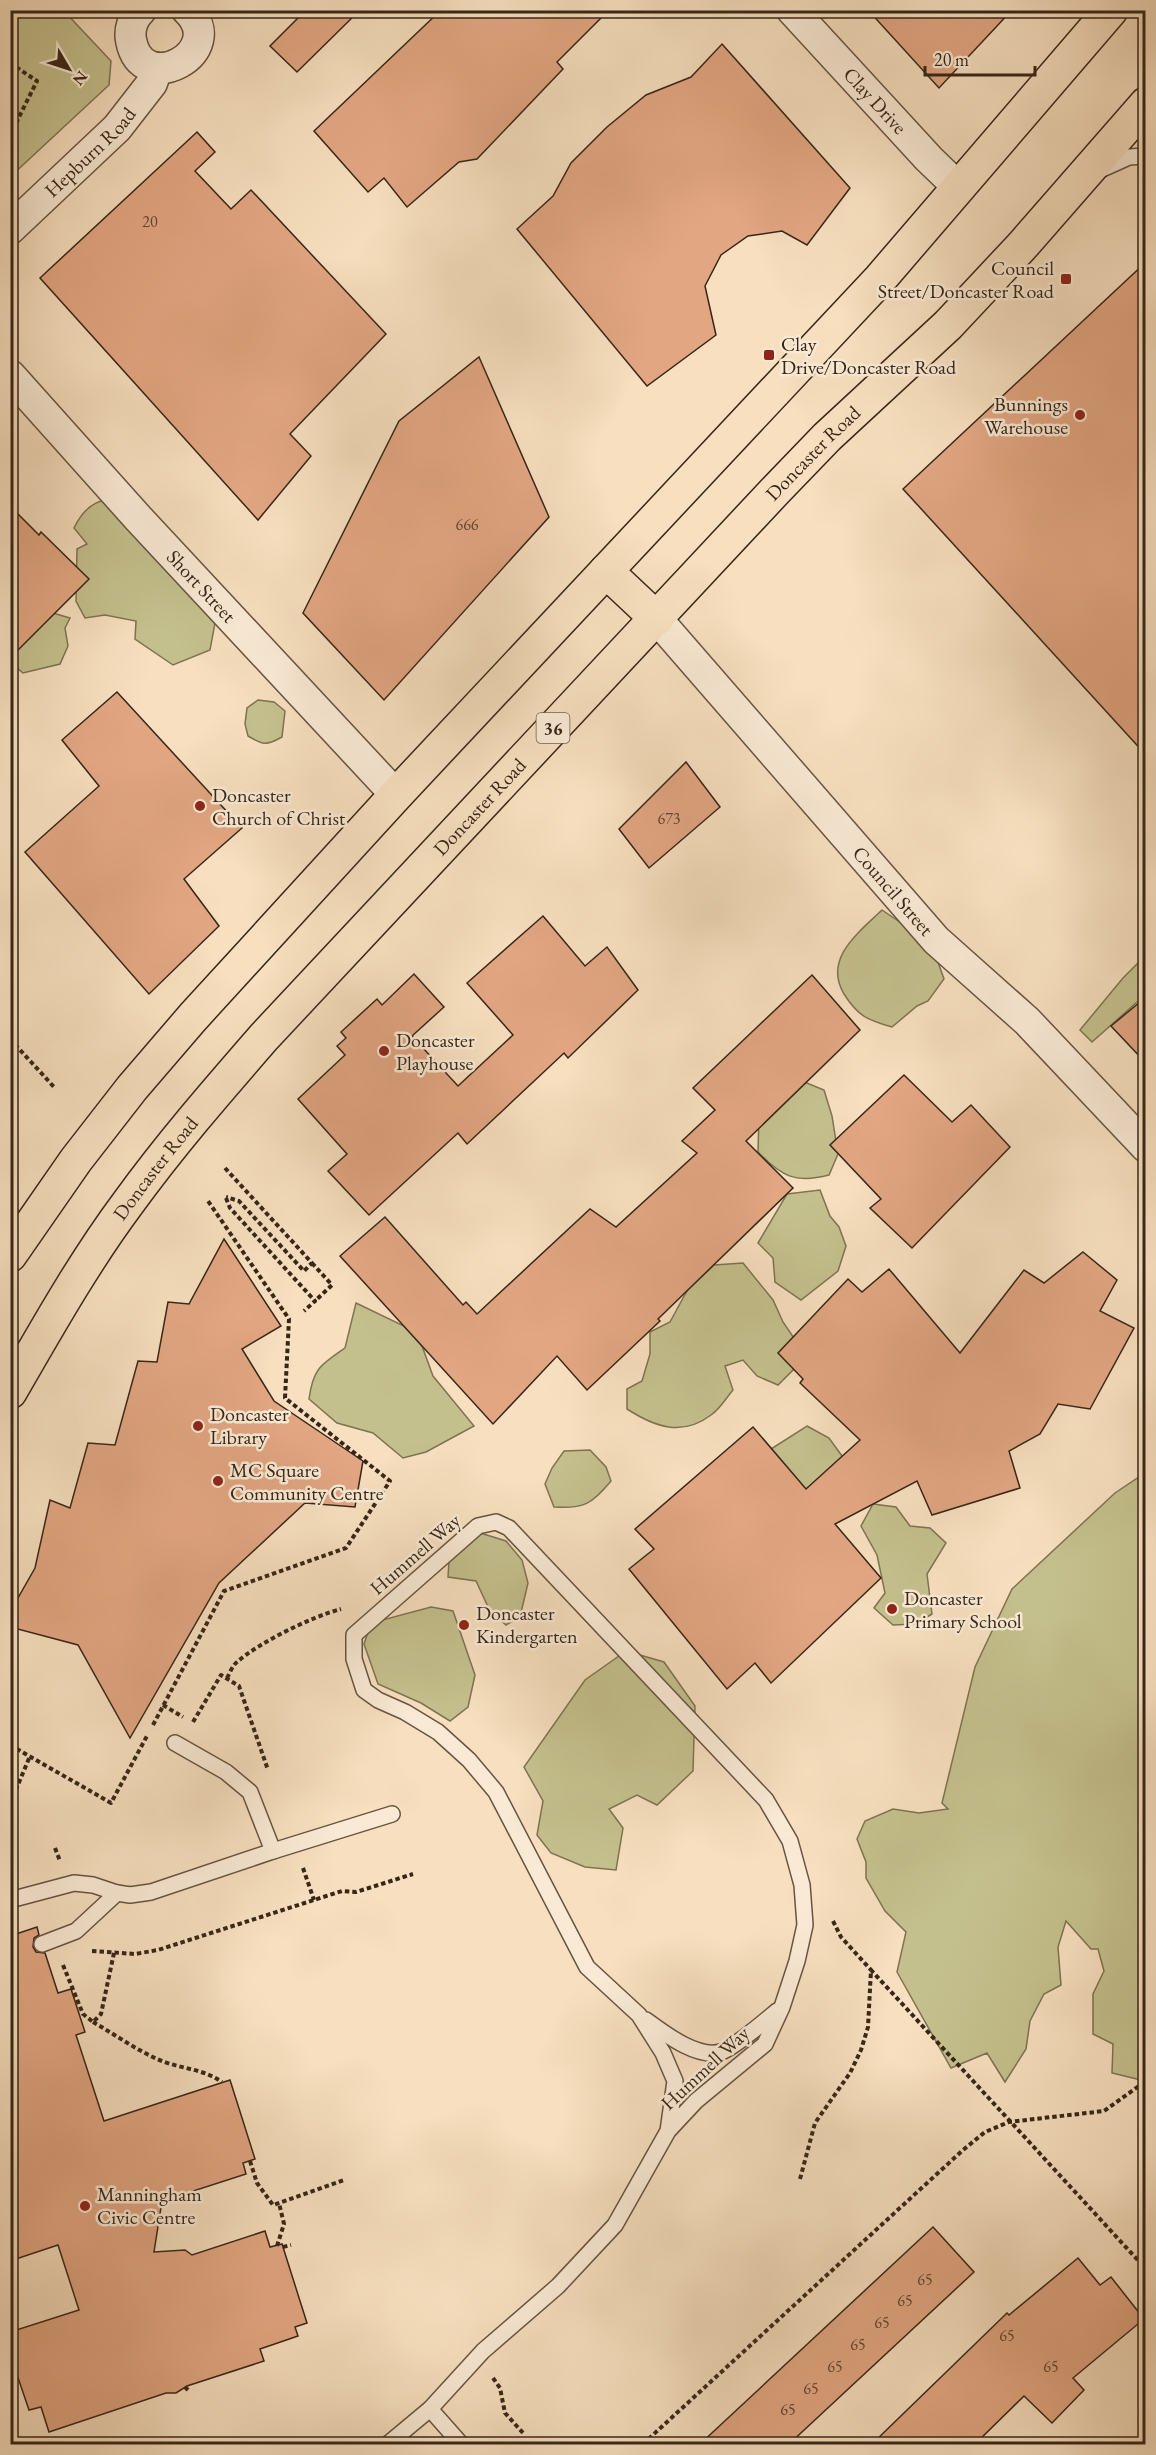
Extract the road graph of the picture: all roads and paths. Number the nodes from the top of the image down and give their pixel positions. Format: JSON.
{"nodes":[{"id":1,"x":792,"y":10,"type":"edge"},
{"id":2,"x":1111,"y":10,"type":"edge"},
{"id":3,"x":190,"y":11,"type":"edge"},
{"id":4,"x":137,"y":12,"type":"edge"},
{"id":5,"x":10,"y":63,"type":"edge"},
{"id":6,"x":157,"y":68,"type":"junction"},
{"id":7,"x":1146,"y":104,"type":"edge"},
{"id":8,"x":10,"y":140,"type":"edge"},
{"id":9,"x":1146,"y":156,"type":"edge"},
{"id":10,"x":1080,"y":180,"type":"junction"},
{"id":11,"x":959,"y":188,"type":"junction"},
{"id":12,"x":10,"y":229,"type":"edge"},
{"id":13,"x":10,"y":375,"type":"edge"},
{"id":14,"x":606,"y":571,"type":"junction"},
{"id":15,"x":657,"y":619,"type":"junction"},
{"id":16,"x":396,"y":795,"type":"junction"},
{"id":17,"x":10,"y":1039,"type":"edge"},
{"id":18,"x":54,"y":1087,"type":"dead end"},
{"id":19,"x":1146,"y":1148,"type":"edge"},
{"id":20,"x":225,"y":1168,"type":"dead end"},
{"id":21,"x":208,"y":1201,"type":"dead end"},
{"id":22,"x":10,"y":1255,"type":"edge"},
{"id":23,"x":312,"y":1263,"type":"junction"},
{"id":24,"x":315,"y":1301,"type":"junction"},
{"id":25,"x":304,"y":1311,"type":"dead end"},
{"id":26,"x":10,"y":1392,"type":"edge"},
{"id":27,"x":351,"y":1606,"type":"dead end"},
{"id":28,"x":227,"y":1678,"type":"junction"},
{"id":29,"x":198,"y":1714,"type":"dead end"},
{"id":30,"x":175,"y":1743,"type":"dead end"},
{"id":31,"x":10,"y":1745,"type":"edge"},
{"id":32,"x":30,"y":1756,"type":"junction"},
{"id":33,"x":272,"y":1778,"type":"dead end"},
{"id":34,"x":10,"y":1804,"type":"edge"},
{"id":35,"x":392,"y":1814,"type":"dead end"},
{"id":36,"x":273,"y":1851,"type":"junction"},
{"id":37,"x":303,"y":1867,"type":"dead end"},
{"id":38,"x":413,"y":1874,"type":"dead end"},
{"id":39,"x":117,"y":1893,"type":"junction"},
{"id":40,"x":10,"y":1900,"type":"edge"},
{"id":41,"x":314,"y":1900,"type":"junction"},
{"id":42,"x":833,"y":1921,"type":"dead end"},
{"id":43,"x":42,"y":1944,"type":"dead end"},
{"id":44,"x":100,"y":1951,"type":"dead end"},
{"id":45,"x":114,"y":1953,"type":"junction"},
{"id":46,"x":61,"y":1961,"type":"dead end"},
{"id":47,"x":871,"y":1970,"type":"junction"},
{"id":48,"x":782,"y":2007,"type":"junction"},
{"id":49,"x":639,"y":2015,"type":"junction"},
{"id":50,"x":93,"y":2022,"type":"junction"},
{"id":51,"x":1146,"y":2081,"type":"edge"},
{"id":52,"x":222,"y":2082,"type":"dead end"},
{"id":53,"x":1009,"y":2122,"type":"junction"},
{"id":54,"x":668,"y":2131,"type":"junction"},
{"id":55,"x":250,"y":2161,"type":"dead end"},
{"id":56,"x":800,"y":2179,"type":"dead end"},
{"id":57,"x":344,"y":2180,"type":"dead end"},
{"id":58,"x":279,"y":2203,"type":"junction"},
{"id":59,"x":291,"y":2245,"type":"dead end"},
{"id":60,"x":277,"y":2246,"type":"dead end"},
{"id":61,"x":283,"y":2247,"type":"dead end"},
{"id":62,"x":1146,"y":2269,"type":"edge"},
{"id":63,"x":488,"y":2375,"type":"dead end"},
{"id":64,"x":430,"y":2409,"type":"junction"},
{"id":65,"x":524,"y":2434,"type":"dead end"},
{"id":66,"x":388,"y":2445,"type":"edge"},
{"id":67,"x":461,"y":2445,"type":"edge"},
{"id":68,"x":644,"y":2445,"type":"edge"}],
"edges":[{"from":1,"to":11,"type":"street","name":"Clay Drive"},
{"from":2,"to":11,"type":"main road"},
{"from":3,"to":6,"type":"street"},
{"from":4,"to":6,"type":"street"},
{"from":5,"to":8,"type":"path"},
{"from":6,"to":12,"type":"street","name":"Hepburn Road"},
{"from":7,"to":10,"type":"main road","name":"Doncaster Road","number":"36"},
{"from":9,"to":10,"type":"lane"},
{"from":10,"to":15,"type":"main road","name":"Doncaster Road","number":"36"},
{"from":11,"to":14,"type":"main road"},
{"from":13,"to":16,"type":"street","name":"Short Street"},
{"from":14,"to":15,"type":"main road"},
{"from":14,"to":16,"type":"main road"},
{"from":15,"to":19,"type":"street","name":"Council Street"},
{"from":15,"to":26,"type":"main road","name":"Doncaster Road","number":"36"},
{"from":16,"to":22,"type":"main road"},
{"from":17,"to":18,"type":"path"},
{"from":20,"to":23,"type":"path"},
{"from":21,"to":32,"type":"path"},
{"from":23,"to":24,"type":"path"},
{"from":23,"to":24,"type":"path"},
{"from":24,"to":25,"type":"path"},
{"from":27,"to":28,"type":"path"},
{"from":28,"to":29,"type":"path"},
{"from":28,"to":33,"type":"path"},
{"from":30,"to":36,"type":"lane"},
{"from":31,"to":32,"type":"path"},
{"from":32,"to":34,"type":"path"},
{"from":35,"to":36,"type":"lane"},
{"from":36,"to":39,"type":"lane"},
{"from":37,"to":41,"type":"path"},
{"from":38,"to":41,"type":"path"},
{"from":39,"to":40,"type":"lane"},
{"from":39,"to":43,"type":"lane"},
{"from":41,"to":45,"type":"path"},
{"from":42,"to":47,"type":"path"},
{"from":44,"to":45,"type":"path"},
{"from":45,"to":50,"type":"path"},
{"from":46,"to":50,"type":"path"},
{"from":47,"to":53,"type":"path"},
{"from":47,"to":56,"type":"path"},
{"from":48,"to":49,"type":"lane"},
{"from":48,"to":49,"type":"lane","name":"Hummell Way"},
{"from":48,"to":54,"type":"lane","name":"Hummell Way"},
{"from":49,"to":54,"type":"lane","name":"Hummell Way"},
{"from":50,"to":52,"type":"path"},
{"from":51,"to":53,"type":"path"},
{"from":53,"to":62,"type":"path"},
{"from":53,"to":68,"type":"path"},
{"from":54,"to":64,"type":"lane","name":"Hummell Way"},
{"from":55,"to":58,"type":"path"},
{"from":57,"to":58,"type":"path"},
{"from":58,"to":60,"type":"path"},
{"from":59,"to":61,"type":"path"},
{"from":63,"to":65,"type":"path"},
{"from":64,"to":66,"type":"lane","name":"Hummell Way"},
{"from":64,"to":67,"type":"lane"}]}
